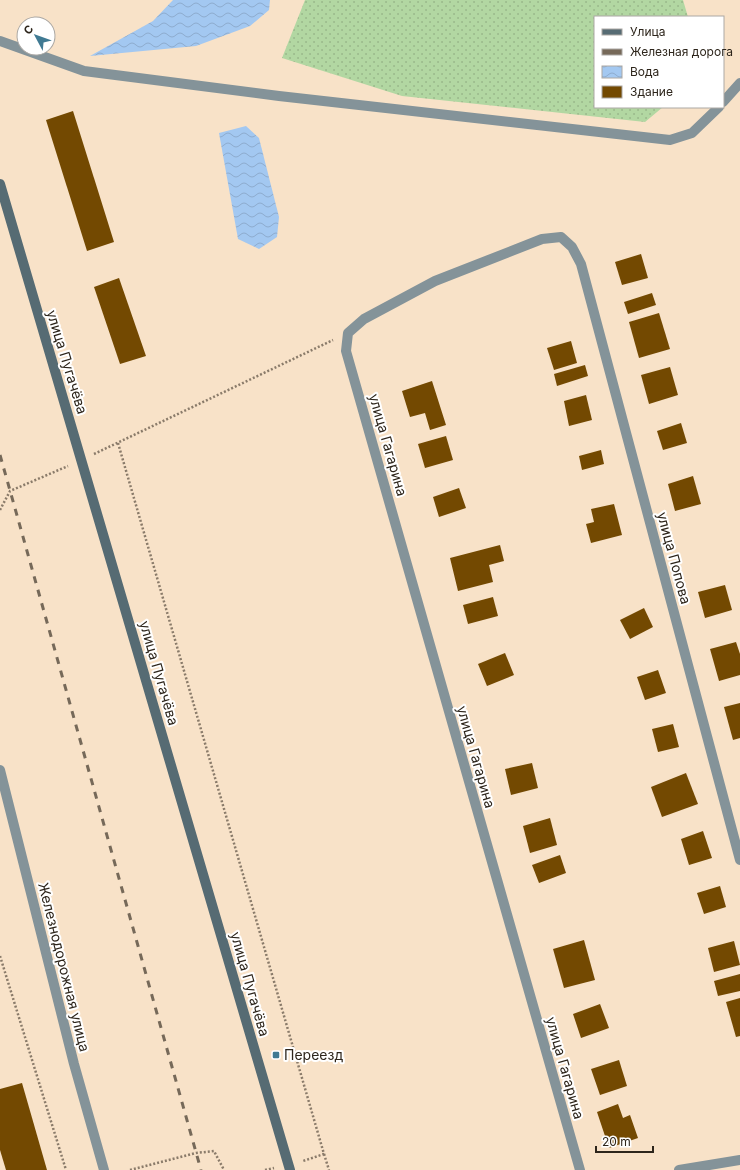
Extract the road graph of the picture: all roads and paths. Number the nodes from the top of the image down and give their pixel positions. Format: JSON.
{"nodes":[{"id":1,"x":0,"y":41,"type":"edge"},
{"id":2,"x":740,"y":83,"type":"edge"},
{"id":3,"x":724,"y":101,"type":"edge"},
{"id":4,"x":718,"y":108,"type":"edge"},
{"id":5,"x":0,"y":184,"type":"edge"},
{"id":6,"x":348,"y":333,"type":"junction"},
{"id":7,"x":118,"y":443,"type":"junction"},
{"id":8,"x":82,"y":460,"type":"junction"},
{"id":9,"x":0,"y":510,"type":"edge"},
{"id":10,"x":0,"y":770,"type":"edge"},
{"id":11,"x":740,"y":860,"type":"edge"},
{"id":12,"x":0,"y":956,"type":"edge"},
{"id":13,"x":324,"y":1154,"type":"junction"},
{"id":14,"x":740,"y":1160,"type":"edge"},
{"id":15,"x":289,"y":1167,"type":"edge"},
{"id":16,"x":66,"y":1170,"type":"edge"},
{"id":17,"x":104,"y":1170,"type":"edge"},
{"id":18,"x":130,"y":1170,"type":"edge"},
{"id":19,"x":224,"y":1170,"type":"edge"},
{"id":20,"x":265,"y":1170,"type":"edge"},
{"id":21,"x":329,"y":1170,"type":"edge"},
{"id":22,"x":580,"y":1170,"type":"edge"},
{"id":23,"x":679,"y":1170,"type":"edge"}],
"edges":[{"from":1,"to":4,"type":"street"},
{"from":2,"to":3,"type":"street"},
{"from":5,"to":8,"type":"street","name":"улица Пугачёва"},
{"from":6,"to":7,"type":"path"},
{"from":6,"to":11,"type":"street","name":"улица Попова"},
{"from":6,"to":22,"type":"street","name":"улица Гагарина"},
{"from":7,"to":8,"type":"path"},
{"from":7,"to":13,"type":"path"},
{"from":8,"to":9,"type":"path"},
{"from":8,"to":15,"type":"street","name":"улица Пугачёва"},
{"from":10,"to":17,"type":"street","name":"Железнодорожная улица"},
{"from":12,"to":16,"type":"path"},
{"from":13,"to":15,"type":"path"},
{"from":13,"to":21,"type":"path"},
{"from":14,"to":23,"type":"street"},
{"from":15,"to":20,"type":"path"},
{"from":18,"to":19,"type":"path"}]}
